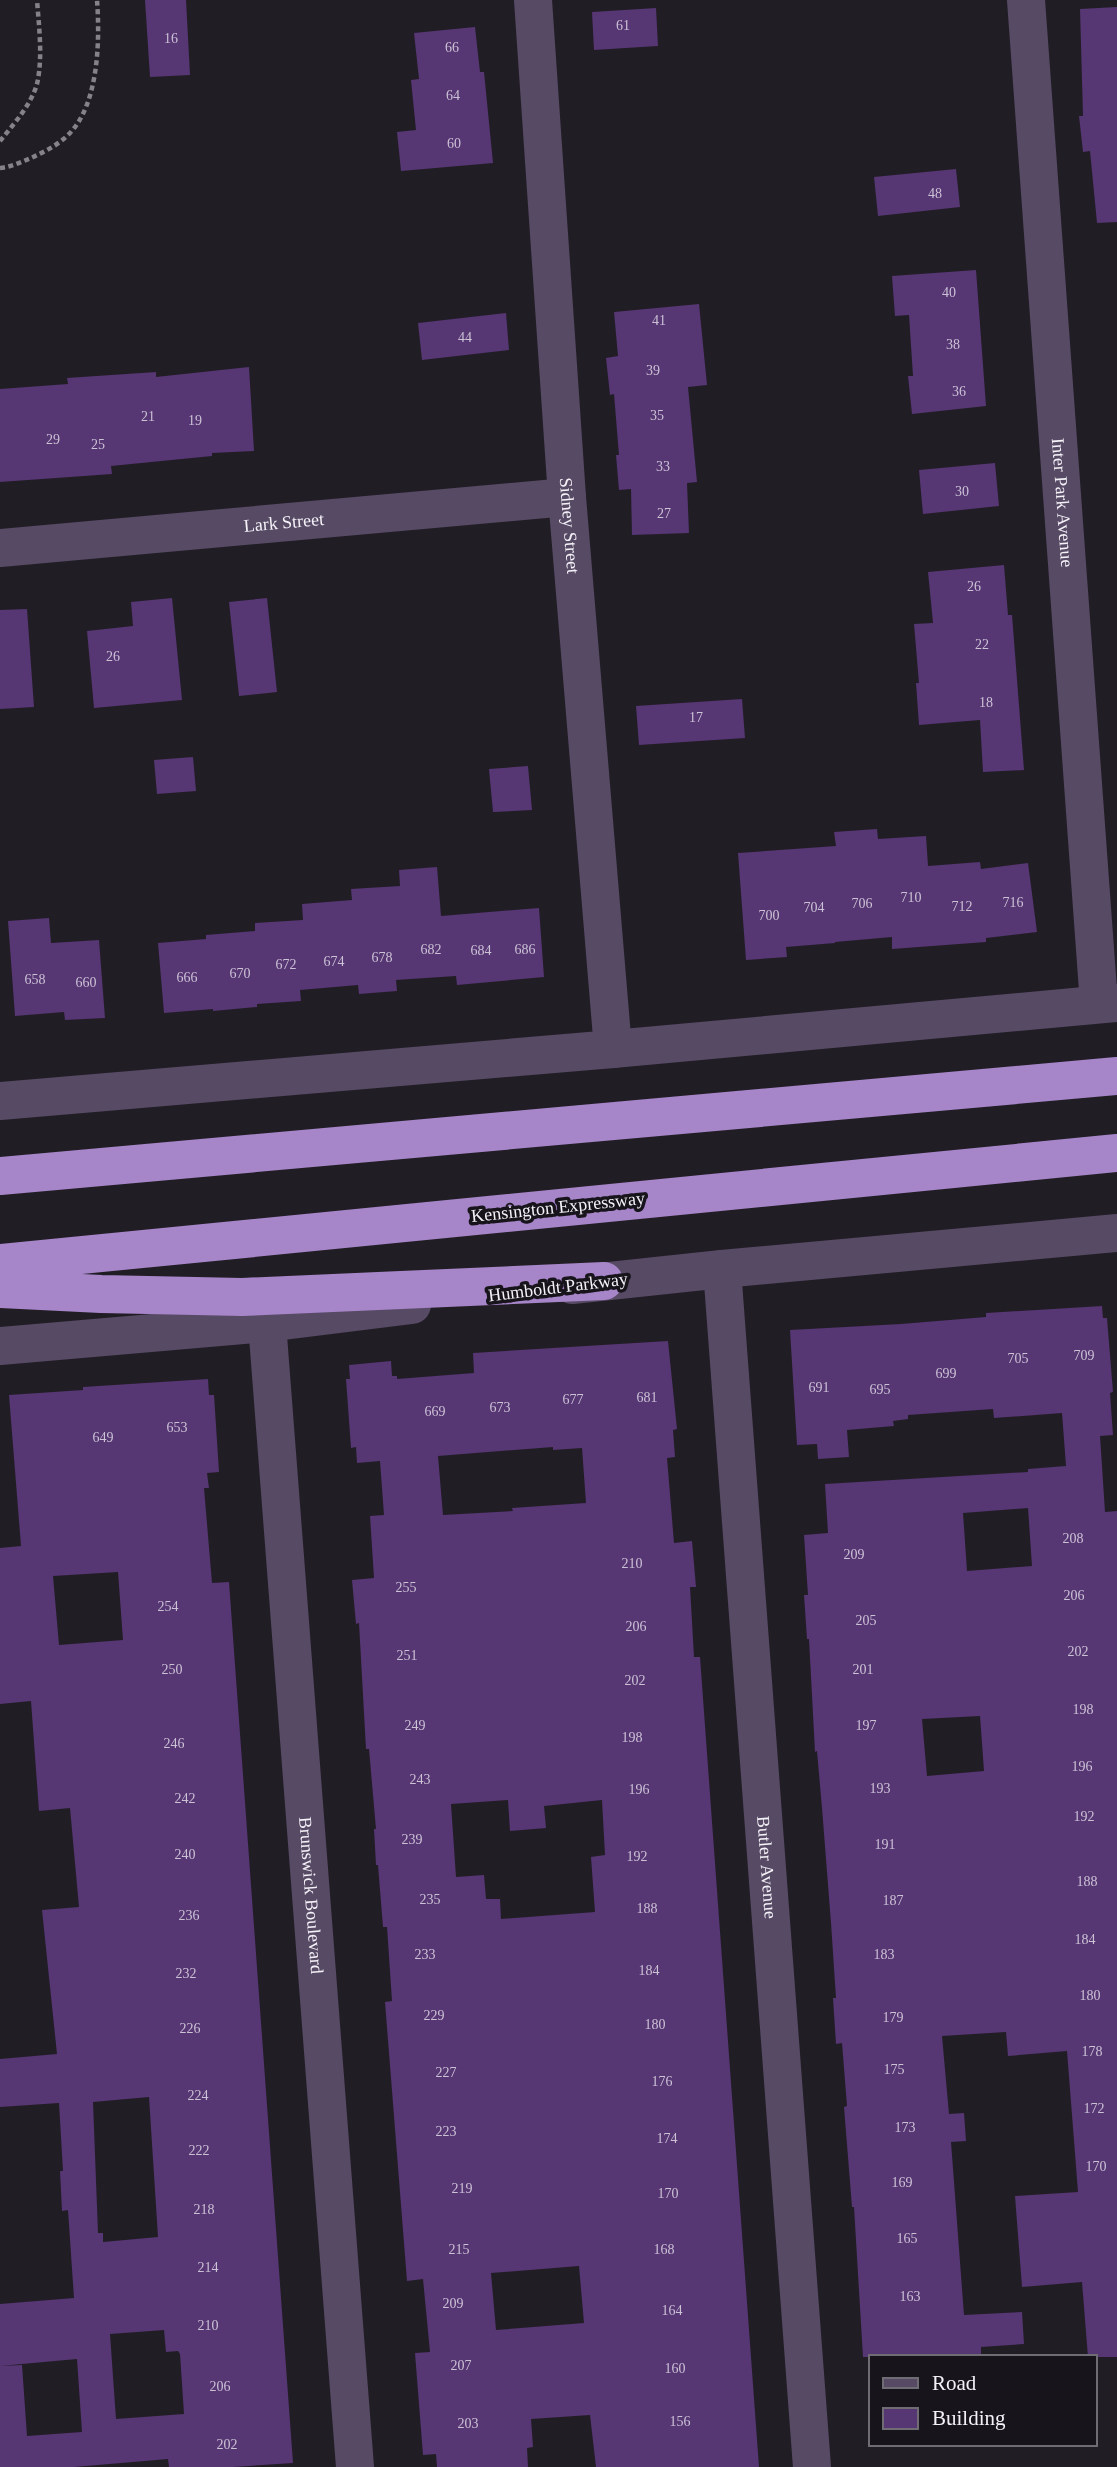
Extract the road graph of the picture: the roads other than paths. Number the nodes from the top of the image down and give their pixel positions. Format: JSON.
{"nodes":[{"id":1,"x":533,"y":0,"type":"edge"},
{"id":2,"x":1026,"y":0,"type":"edge"},
{"id":3,"x":568,"y":497,"type":"junction"},
{"id":4,"x":0,"y":548,"type":"edge"},
{"id":5,"x":1108,"y":1004,"type":"edge"},
{"id":6,"x":613,"y":1049,"type":"junction"},
{"id":7,"x":1117,"y":1076,"type":"edge"},
{"id":8,"x":0,"y":1101,"type":"edge"},
{"id":9,"x":1117,"y":1153,"type":"edge"},
{"id":10,"x":0,"y":1176,"type":"edge"},
{"id":11,"x":1117,"y":1233,"type":"edge"},
{"id":12,"x":0,"y":1263,"type":"edge"},
{"id":13,"x":722,"y":1269,"type":"junction"},
{"id":14,"x":604,"y":1281,"type":"junction"},
{"id":15,"x":0,"y":1289,"type":"edge"},
{"id":16,"x":267,"y":1323,"type":"junction"},
{"id":17,"x":0,"y":1346,"type":"edge"},
{"id":18,"x":355,"y":2467,"type":"edge"},
{"id":19,"x":812,"y":2467,"type":"edge"}],
"edges":[{"from":1,"to":3,"type":"street","name":"Sidney Street"},
{"from":2,"to":5,"type":"street","name":"Inter Park Avenue"},
{"from":3,"to":4,"type":"street","name":"Lark Street"},
{"from":3,"to":6,"type":"street","name":"Sidney Street"},
{"from":5,"to":6,"type":"street"},
{"from":6,"to":8,"type":"street"},
{"from":7,"to":10,"type":"highway"},
{"from":9,"to":12,"type":"highway","name":"Kensington Expressway"},
{"from":11,"to":13,"type":"street","name":"Humboldt Parkway"},
{"from":13,"to":14,"type":"street","name":"Humboldt Parkway"},
{"from":13,"to":19,"type":"street","name":"Butler Avenue"},
{"from":14,"to":15,"type":"highway"},
{"from":14,"to":16,"type":"street","name":"Humboldt Parkway"},
{"from":16,"to":17,"type":"street","name":"Humboldt Parkway"},
{"from":16,"to":18,"type":"street","name":"Brunswick Boulevard"}]}
